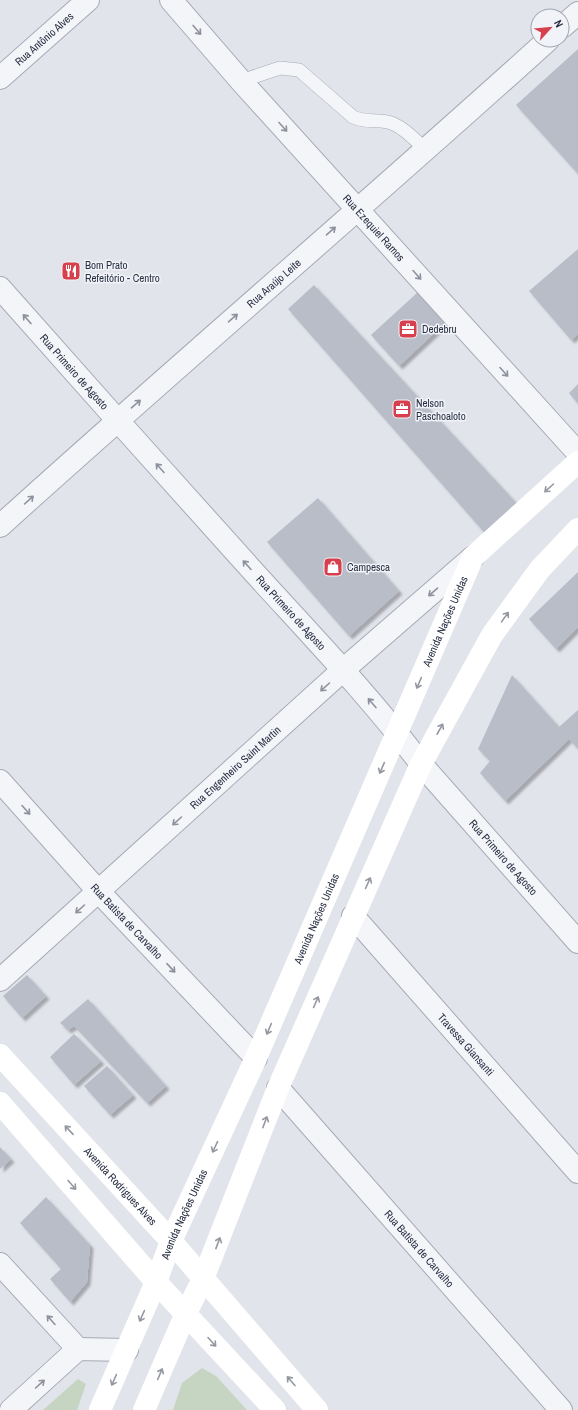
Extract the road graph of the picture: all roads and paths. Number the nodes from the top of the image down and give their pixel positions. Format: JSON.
{"nodes":[{"id":1,"x":88,"y":0,"type":"edge"},
{"id":2,"x":171,"y":0,"type":"edge"},
{"id":3,"x":578,"y":13,"type":"edge"},
{"id":4,"x":570,"y":20,"type":"edge"},
{"id":5,"x":539,"y":48,"type":"edge"},
{"id":6,"x":0,"y":78,"type":"edge"},
{"id":7,"x":241,"y":81,"type":"junction"},
{"id":8,"x":426,"y":150,"type":"junction"},
{"id":9,"x":357,"y":208,"type":"junction"},
{"id":10,"x":0,"y":288,"type":"edge"},
{"id":11,"x":117,"y":420,"type":"junction"},
{"id":12,"x":578,"y":453,"type":"edge"},
{"id":13,"x":578,"y":462,"type":"edge"},
{"id":14,"x":0,"y":526,"type":"edge"},
{"id":15,"x":578,"y":529,"type":"edge"},
{"id":16,"x":472,"y":557,"type":"junction"},
{"id":17,"x":343,"y":670,"type":"junction"},
{"id":18,"x":398,"y":732,"type":"junction"},
{"id":19,"x":421,"y":764,"type":"junction"},
{"id":20,"x":0,"y":781,"type":"edge"},
{"id":21,"x":99,"y":892,"type":"junction"},
{"id":22,"x":353,"y":916,"type":"junction"},
{"id":23,"x":578,"y":942,"type":"edge"},
{"id":24,"x":0,"y":980,"type":"edge"},
{"id":25,"x":0,"y":1055,"type":"edge"},
{"id":26,"x":256,"y":1058,"type":"junction"},
{"id":27,"x":278,"y":1088,"type":"junction"},
{"id":28,"x":0,"y":1103,"type":"edge"},
{"id":29,"x":578,"y":1172,"type":"edge"},
{"id":30,"x":171,"y":1241,"type":"junction"},
{"id":31,"x":0,"y":1264,"type":"edge"},
{"id":32,"x":204,"y":1279,"type":"junction"},
{"id":33,"x":156,"y":1282,"type":"junction"},
{"id":34,"x":186,"y":1313,"type":"junction"},
{"id":35,"x":78,"y":1349,"type":"junction"},
{"id":36,"x":127,"y":1350,"type":"junction"},
{"id":37,"x":11,"y":1410,"type":"edge"},
{"id":38,"x":100,"y":1410,"type":"edge"},
{"id":39,"x":144,"y":1410,"type":"edge"},
{"id":40,"x":275,"y":1410,"type":"edge"},
{"id":41,"x":316,"y":1410,"type":"edge"},
{"id":42,"x":560,"y":1410,"type":"edge"}],
"edges":[{"from":1,"to":6,"type":"street","name":"Rua Antônio Alves"},
{"from":2,"to":7,"type":"street","name":"Rua Ezequiel Ramos","one_way":true},
{"from":3,"to":4,"type":"street"},
{"from":5,"to":8,"type":"street","name":"Rua Araújo Leite"},
{"from":7,"to":8,"type":"lane"},
{"from":7,"to":9,"type":"street","name":"Rua Ezequiel Ramos","one_way":true},
{"from":8,"to":9,"type":"street","name":"Rua Araújo Leite"},
{"from":11,"to":9,"type":"street","name":"Rua Araújo Leite","one_way":true},
{"from":9,"to":12,"type":"street","name":"Rua Ezequiel Ramos","one_way":true},
{"from":11,"to":10,"type":"street","name":"Rua Primeiro de Agosto","one_way":true},
{"from":14,"to":11,"type":"street","name":"Rua Araújo Leite","one_way":true},
{"from":17,"to":11,"type":"street","name":"Rua Primeiro de Agosto","one_way":true},
{"from":13,"to":16,"type":"main road","name":"Avenida Nações Unidas","one_way":true},
{"from":19,"to":15,"type":"main road","one_way":true},
{"from":16,"to":17,"type":"street","name":"Rua Engenheiro Saint Martin","one_way":true},
{"from":16,"to":18,"type":"main road","name":"Avenida Nações Unidas","one_way":true},
{"from":18,"to":17,"type":"street","name":"Rua Primeiro de Agosto","one_way":true},
{"from":17,"to":21,"type":"street","name":"Rua Engenheiro Saint Martin","one_way":true},
{"from":18,"to":19,"type":"street","name":"Rua Primeiro de Agosto"},
{"from":18,"to":26,"type":"main road","name":"Avenida Nações Unidas","one_way":true},
{"from":22,"to":19,"type":"main road","one_way":true},
{"from":19,"to":23,"type":"street","name":"Rua Primeiro de Agosto"},
{"from":20,"to":21,"type":"street","name":"Rua Batista de Carvalho","one_way":true},
{"from":21,"to":24,"type":"street","name":"Rua Engenheiro Saint Martin","one_way":true},
{"from":21,"to":26,"type":"street","name":"Rua Batista de Carvalho","one_way":true},
{"from":27,"to":22,"type":"main road","one_way":true},
{"from":22,"to":29,"type":"street","name":"Travessa Giansanti"},
{"from":30,"to":25,"type":"main road","name":"Avenida Rodrigues Alves","one_way":true},
{"from":26,"to":30,"type":"main road","name":"Avenida Nações Unidas","one_way":true},
{"from":32,"to":27,"type":"main road","one_way":true},
{"from":27,"to":42,"type":"street","name":"Rua Batista de Carvalho"},
{"from":28,"to":33,"type":"main road","one_way":true},
{"from":30,"to":32,"type":"main road","name":"Avenida Rodrigues Alves"},
{"from":30,"to":33,"type":"main road","name":"Avenida Nações Unidas"},
{"from":35,"to":31,"type":"street","one_way":true},
{"from":32,"to":34,"type":"main road"},
{"from":41,"to":32,"type":"main road","name":"Avenida Rodrigues Alves","one_way":true},
{"from":33,"to":34,"type":"main road"},
{"from":33,"to":36,"type":"main road","name":"Avenida Nações Unidas","one_way":true},
{"from":39,"to":34,"type":"main road","one_way":true},
{"from":34,"to":40,"type":"main road","one_way":true},
{"from":35,"to":36,"type":"street"},
{"from":37,"to":35,"type":"street","one_way":true},
{"from":36,"to":38,"type":"main road","name":"Avenida Nações Unidas","one_way":true}]}
